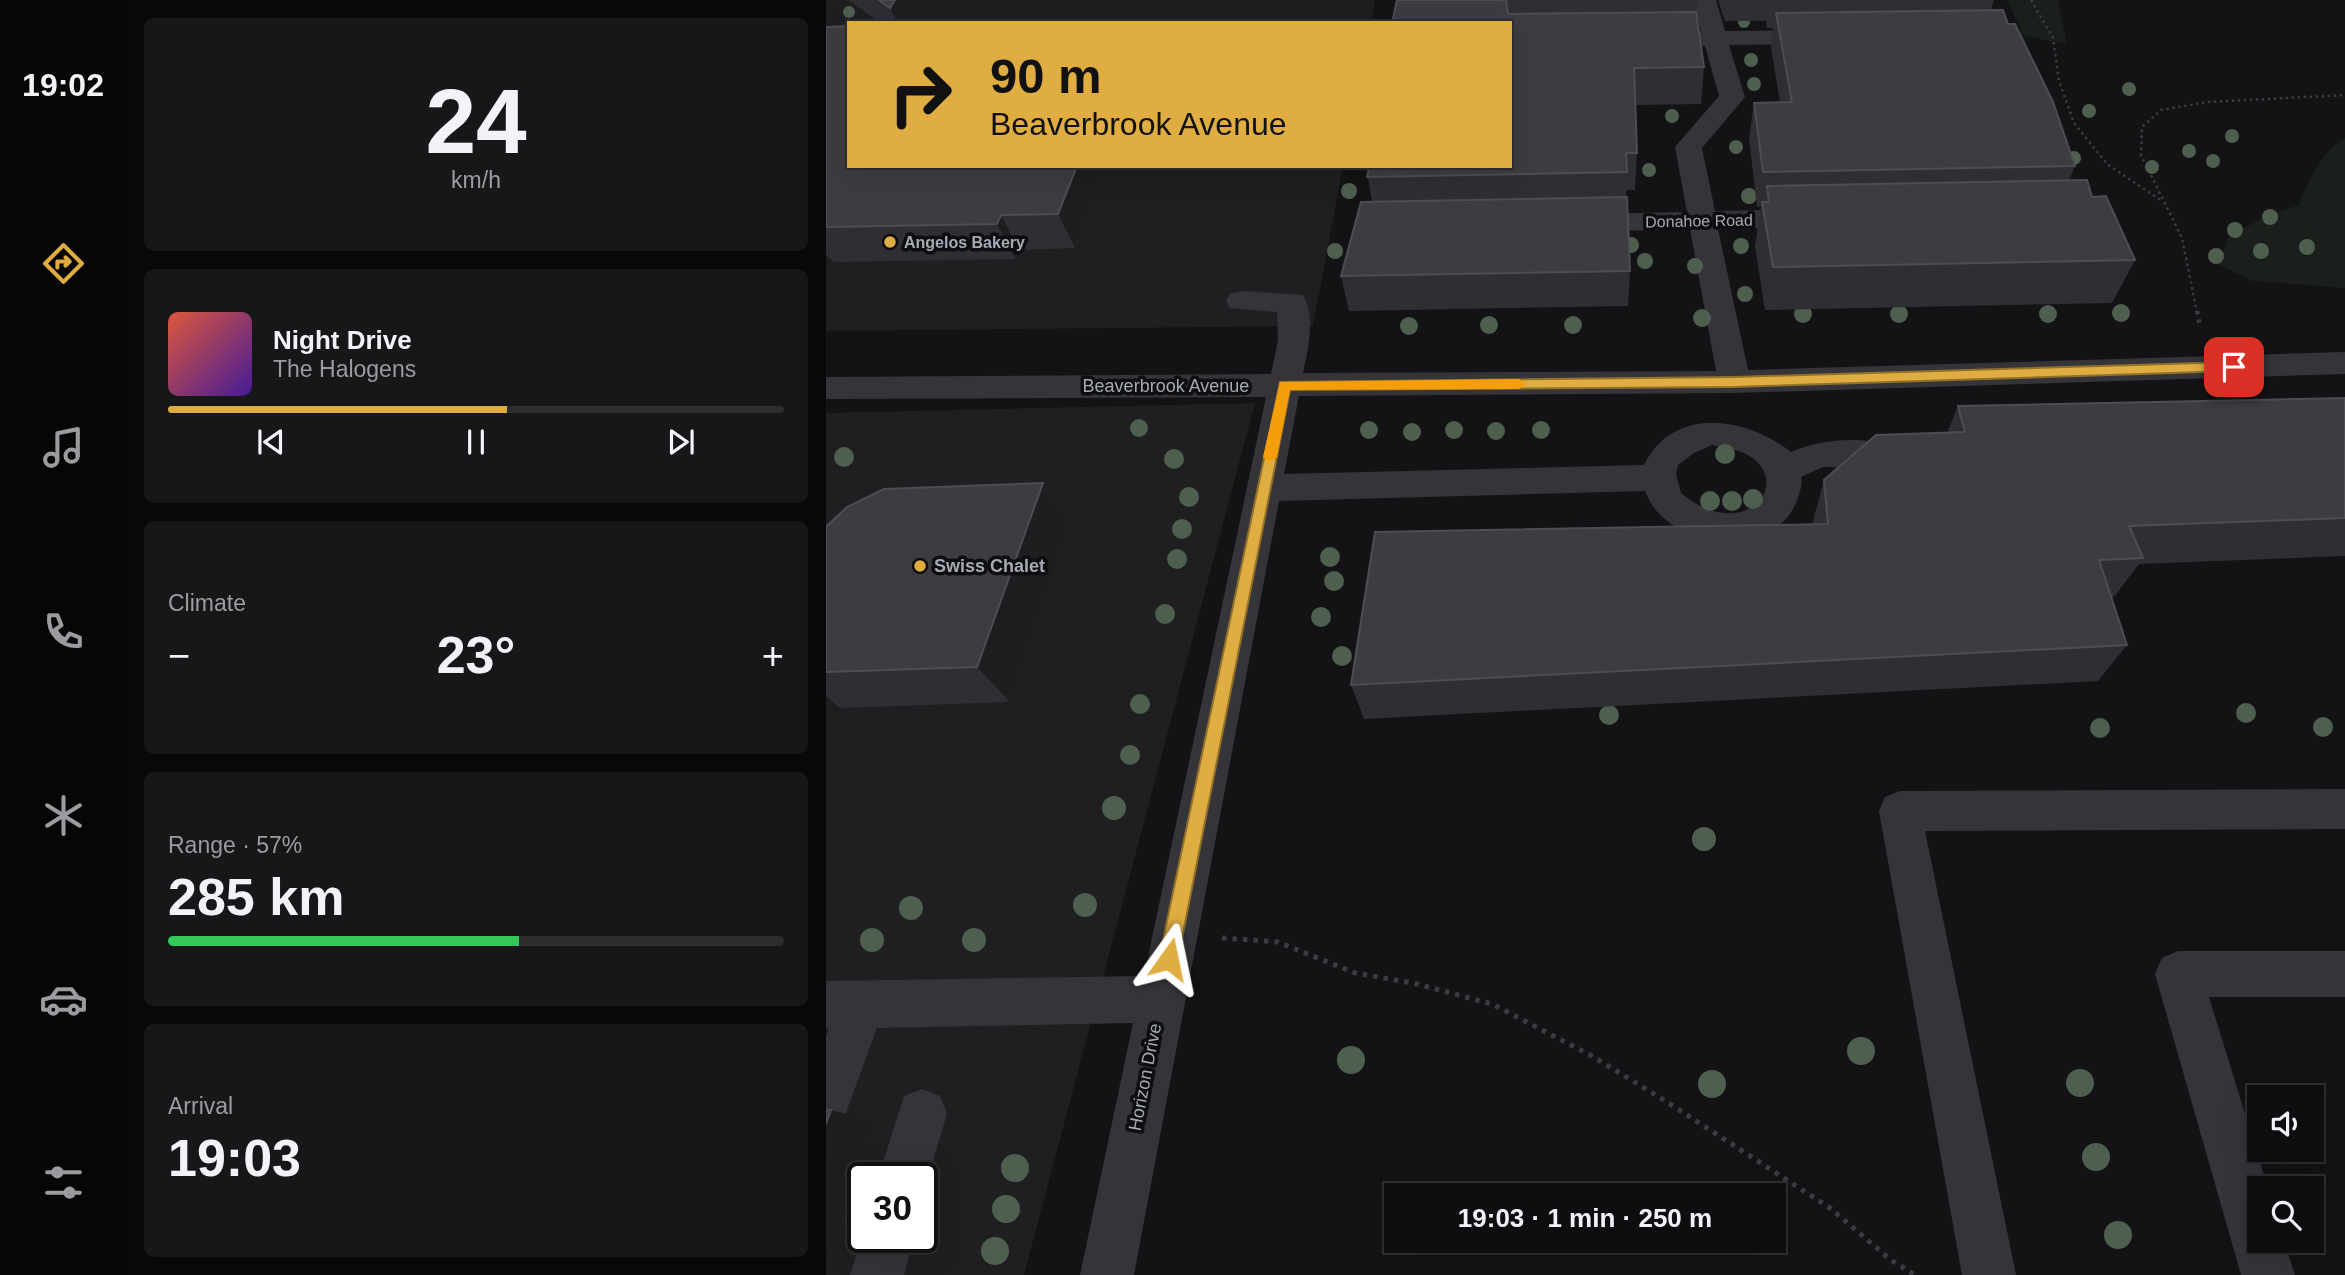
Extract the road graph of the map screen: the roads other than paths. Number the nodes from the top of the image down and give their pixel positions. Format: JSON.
{"nodes":[{"id":1,"x":1704,"y":0,"type":"edge"},
{"id":2,"x":1853,"y":37,"type":"edge"},
{"id":3,"x":1715,"y":38,"type":"junction"},
{"id":4,"x":1619,"y":40,"type":"edge"},
{"id":5,"x":1839,"y":218,"type":"edge"},
{"id":6,"x":1703,"y":221,"type":"junction"},
{"id":7,"x":1550,"y":223,"type":"edge"},
{"id":8,"x":1241,"y":301,"type":"dead end"},
{"id":9,"x":2345,"y":363,"type":"edge"},
{"id":10,"x":1734,"y":382,"type":"junction"},
{"id":11,"x":1285,"y":386,"type":"junction"},
{"id":12,"x":826,"y":388,"type":"edge"},
{"id":13,"x":1880,"y":455,"type":"edge"},
{"id":14,"x":1784,"y":470,"type":"junction"},
{"id":15,"x":1658,"y":478,"type":"junction"},
{"id":16,"x":1264,"y":488,"type":"junction"},
{"id":17,"x":2345,"y":809,"type":"edge"},
{"id":18,"x":2345,"y":974,"type":"edge"},
{"id":19,"x":1160,"y":999,"type":"junction"},
{"id":20,"x":844,"y":1005,"type":"edge"},
{"id":21,"x":826,"y":1100,"type":"edge"},
{"id":22,"x":922,"y":1114,"type":"dead end"},
{"id":23,"x":908,"y":1162,"type":"edge"},
{"id":24,"x":883,"y":1253,"type":"edge"},
{"id":25,"x":877,"y":1275,"type":"edge"},
{"id":26,"x":1107,"y":1275,"type":"edge"},
{"id":27,"x":1989,"y":1275,"type":"edge"},
{"id":28,"x":2269,"y":1275,"type":"edge"}],
"edges":[{"from":1,"to":3,"type":"street"},
{"from":2,"to":3,"type":"street"},
{"from":3,"to":4,"type":"street"},
{"from":3,"to":6,"type":"street"},
{"from":5,"to":6,"type":"street","name":"Donahoe Road"},
{"from":6,"to":7,"type":"street","name":"Donahoe Road"},
{"from":6,"to":10,"type":"street"},
{"from":8,"to":11,"type":"street","name":"Horizon Drive"},
{"from":9,"to":10,"type":"street","name":"Beaverbrook Avenue"},
{"from":10,"to":11,"type":"street","name":"Beaverbrook Avenue"},
{"from":11,"to":12,"type":"street","name":"Beaverbrook Avenue"},
{"from":11,"to":16,"type":"street","name":"Horizon Drive"},
{"from":13,"to":14,"type":"street"},
{"from":14,"to":15,"type":"street"},
{"from":14,"to":15,"type":"street"},
{"from":15,"to":16,"type":"street"},
{"from":16,"to":19,"type":"street","name":"Horizon Drive"},
{"from":17,"to":27,"type":"street"},
{"from":18,"to":28,"type":"street"},
{"from":19,"to":20,"type":"street"},
{"from":19,"to":26,"type":"street","name":"Horizon Drive"},
{"from":20,"to":21,"type":"street"},
{"from":22,"to":23,"type":"street"},
{"from":24,"to":25,"type":"street"}]}
